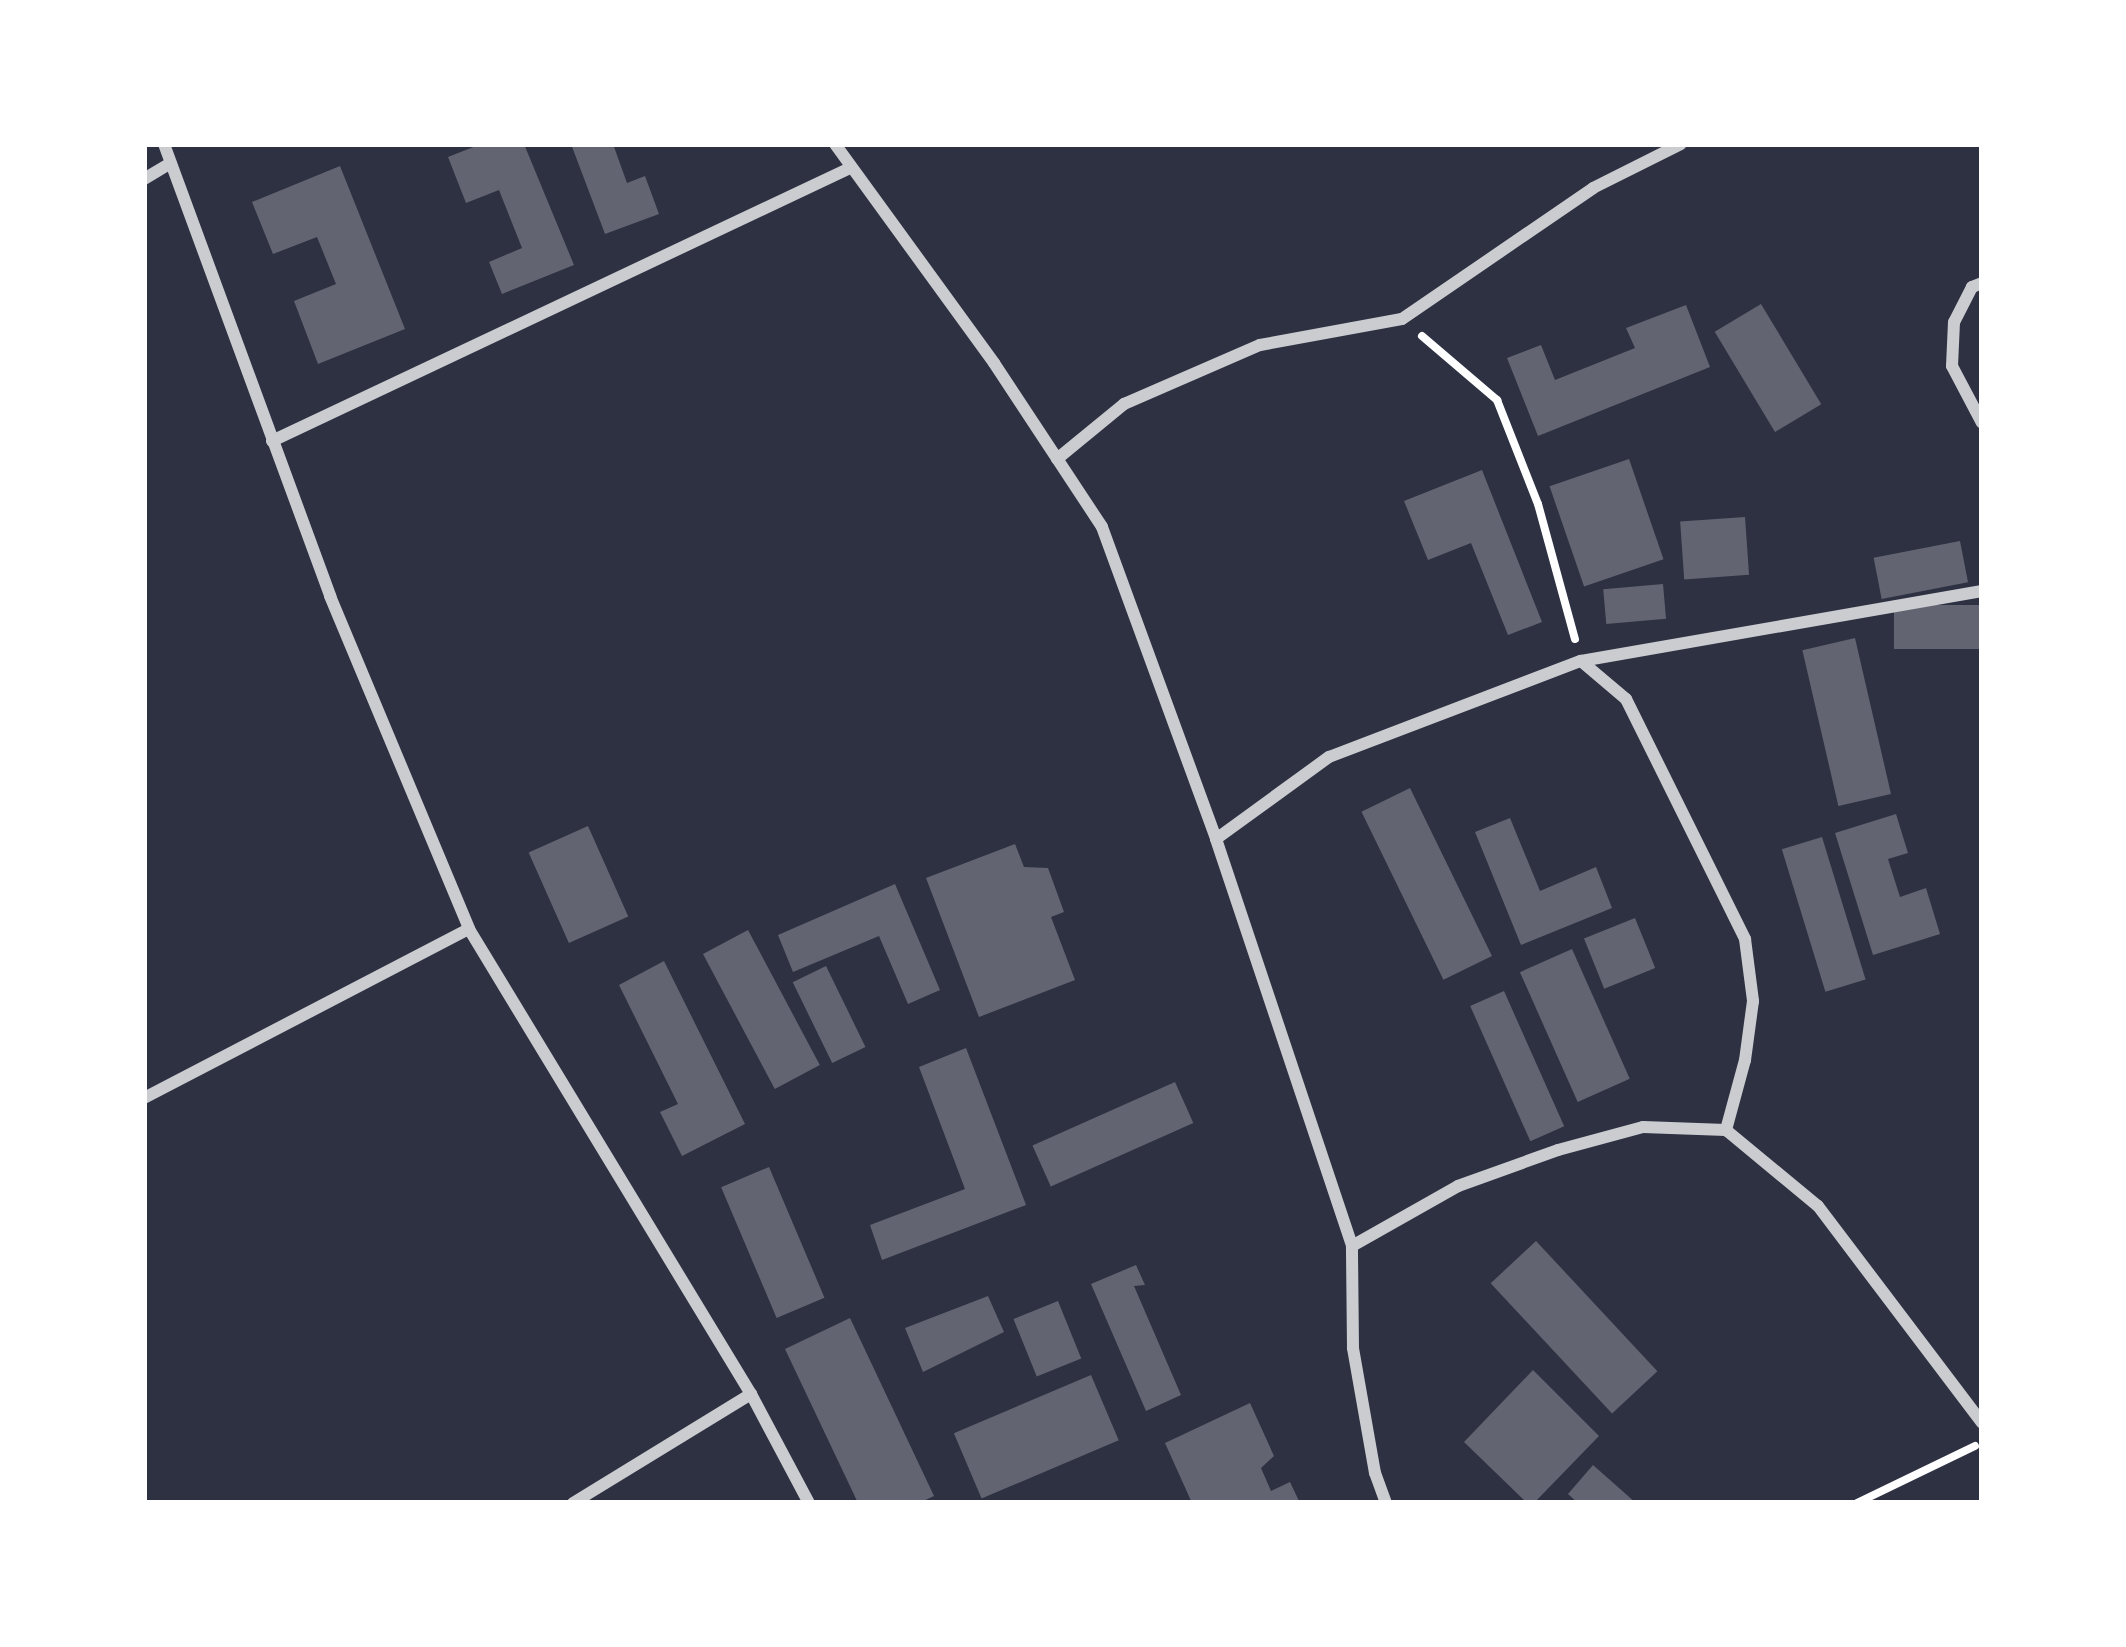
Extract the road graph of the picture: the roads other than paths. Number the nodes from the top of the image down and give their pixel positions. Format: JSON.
{"nodes":[{"id":1,"x":164,"y":144,"type":"edge"},
{"id":2,"x":835,"y":144,"type":"edge"},
{"id":3,"x":1681,"y":144,"type":"edge"},
{"id":4,"x":171,"y":163,"type":"junction"},
{"id":5,"x":850,"y":168,"type":"junction"},
{"id":6,"x":144,"y":179,"type":"edge"},
{"id":7,"x":1982,"y":283,"type":"edge"},
{"id":8,"x":1982,"y":423,"type":"edge"},
{"id":9,"x":272,"y":441,"type":"junction"},
{"id":10,"x":1057,"y":460,"type":"junction"},
{"id":11,"x":1982,"y":591,"type":"edge"},
{"id":12,"x":1581,"y":662,"type":"junction"},
{"id":13,"x":1216,"y":839,"type":"junction"},
{"id":14,"x":469,"y":929,"type":"junction"},
{"id":15,"x":144,"y":1098,"type":"edge"},
{"id":16,"x":1726,"y":1130,"type":"junction"},
{"id":17,"x":1352,"y":1246,"type":"junction"},
{"id":18,"x":751,"y":1394,"type":"junction"},
{"id":19,"x":1982,"y":1423,"type":"edge"},
{"id":20,"x":573,"y":1503,"type":"edge"},
{"id":21,"x":809,"y":1503,"type":"edge"},
{"id":22,"x":1386,"y":1503,"type":"edge"}],
"edges":[{"from":1,"to":4,"type":"street"},
{"from":2,"to":5,"type":"street"},
{"from":3,"to":10,"type":"street"},
{"from":4,"to":6,"type":"street"},
{"from":4,"to":9,"type":"street"},
{"from":5,"to":9,"type":"street"},
{"from":5,"to":10,"type":"street"},
{"from":7,"to":8,"type":"street"},
{"from":9,"to":14,"type":"street"},
{"from":10,"to":13,"type":"street"},
{"from":11,"to":12,"type":"street"},
{"from":12,"to":13,"type":"street"},
{"from":12,"to":16,"type":"street"},
{"from":13,"to":17,"type":"street"},
{"from":14,"to":15,"type":"street"},
{"from":14,"to":18,"type":"street"},
{"from":16,"to":17,"type":"street"},
{"from":16,"to":19,"type":"street"},
{"from":17,"to":22,"type":"street"},
{"from":18,"to":20,"type":"street"},
{"from":18,"to":21,"type":"street"}]}
